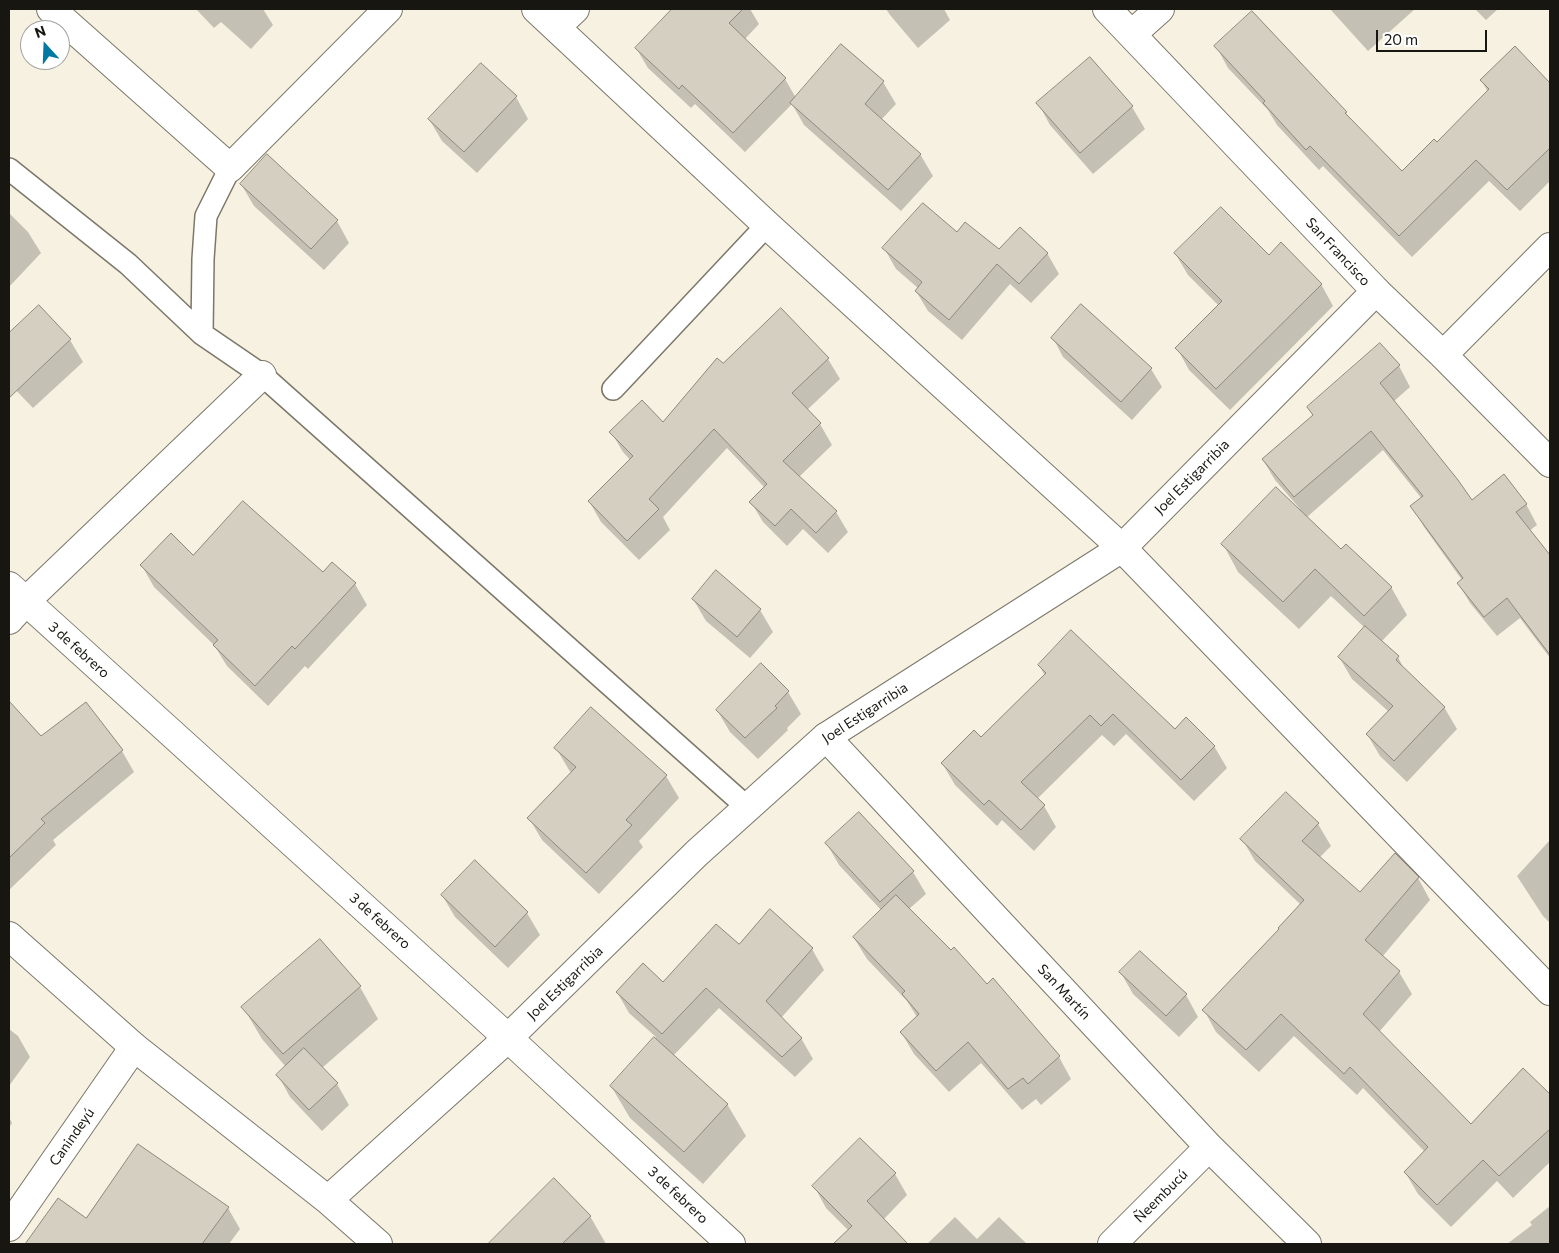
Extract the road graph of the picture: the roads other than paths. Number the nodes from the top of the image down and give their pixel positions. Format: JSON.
{"nodes":[{"id":1,"x":51,"y":9,"type":"edge"},
{"id":2,"x":388,"y":9,"type":"edge"},
{"id":3,"x":536,"y":9,"type":"edge"},
{"id":4,"x":575,"y":9,"type":"edge"},
{"id":5,"x":1107,"y":9,"type":"edge"},
{"id":6,"x":1160,"y":9,"type":"edge"},
{"id":7,"x":556,"y":27,"type":"junction"},
{"id":8,"x":1132,"y":34,"type":"junction"},
{"id":9,"x":230,"y":168,"type":"junction"},
{"id":10,"x":9,"y":169,"type":"edge"},
{"id":11,"x":767,"y":224,"type":"junction"},
{"id":12,"x":1550,"y":247,"type":"edge"},
{"id":13,"x":1376,"y":291,"type":"junction"},
{"id":14,"x":202,"y":334,"type":"junction"},
{"id":15,"x":1443,"y":355,"type":"junction"},
{"id":16,"x":262,"y":375,"type":"junction"},
{"id":17,"x":613,"y":389,"type":"dead end"},
{"id":18,"x":1550,"y":463,"type":"edge"},
{"id":19,"x":1122,"y":548,"type":"junction"},
{"id":20,"x":14,"y":602,"type":"edge"},
{"id":21,"x":826,"y":737,"type":"junction"},
{"id":22,"x":748,"y":808,"type":"junction"},
{"id":23,"x":9,"y":936,"type":"edge"},
{"id":24,"x":1550,"y":991,"type":"edge"},
{"id":25,"x":508,"y":1038,"type":"junction"},
{"id":26,"x":134,"y":1047,"type":"junction"},
{"id":27,"x":1209,"y":1147,"type":"junction"},
{"id":28,"x":328,"y":1200,"type":"junction"},
{"id":29,"x":9,"y":1227,"type":"edge"},
{"id":30,"x":378,"y":1244,"type":"edge"},
{"id":31,"x":731,"y":1244,"type":"edge"},
{"id":32,"x":1112,"y":1244,"type":"edge"},
{"id":33,"x":1306,"y":1244,"type":"edge"}],
"edges":[{"from":1,"to":9,"type":"street"},
{"from":2,"to":9,"type":"street"},
{"from":3,"to":7,"type":"street"},
{"from":4,"to":7,"type":"street"},
{"from":5,"to":8,"type":"street","name":"San Francisco"},
{"from":6,"to":8,"type":"street"},
{"from":7,"to":11,"type":"street"},
{"from":8,"to":13,"type":"street","name":"San Francisco"},
{"from":9,"to":14,"type":"lane"},
{"from":10,"to":14,"type":"lane"},
{"from":11,"to":17,"type":"lane"},
{"from":11,"to":19,"type":"street"},
{"from":12,"to":15,"type":"street"},
{"from":13,"to":15,"type":"street","name":"San Francisco"},
{"from":13,"to":19,"type":"street","name":"Joel Estigarribia"},
{"from":14,"to":16,"type":"lane"},
{"from":15,"to":18,"type":"street","name":"San Francisco"},
{"from":16,"to":20,"type":"street"},
{"from":16,"to":22,"type":"lane"},
{"from":19,"to":21,"type":"street","name":"Joel Estigarribia"},
{"from":19,"to":24,"type":"street"},
{"from":20,"to":25,"type":"street","name":"3 de febrero"},
{"from":21,"to":22,"type":"street","name":"Joel Estigarribia"},
{"from":21,"to":27,"type":"street","name":"San Martín"},
{"from":22,"to":25,"type":"street","name":"Joel Estigarribia"},
{"from":23,"to":26,"type":"street"},
{"from":25,"to":28,"type":"street","name":"Joel Estigarribia"},
{"from":25,"to":31,"type":"street","name":"3 de febrero"},
{"from":26,"to":28,"type":"street"},
{"from":26,"to":29,"type":"street","name":"Canindeyú"},
{"from":27,"to":32,"type":"street","name":"Ñeembucú"},
{"from":27,"to":33,"type":"street","name":"San Martín"},
{"from":28,"to":30,"type":"street"}]}
